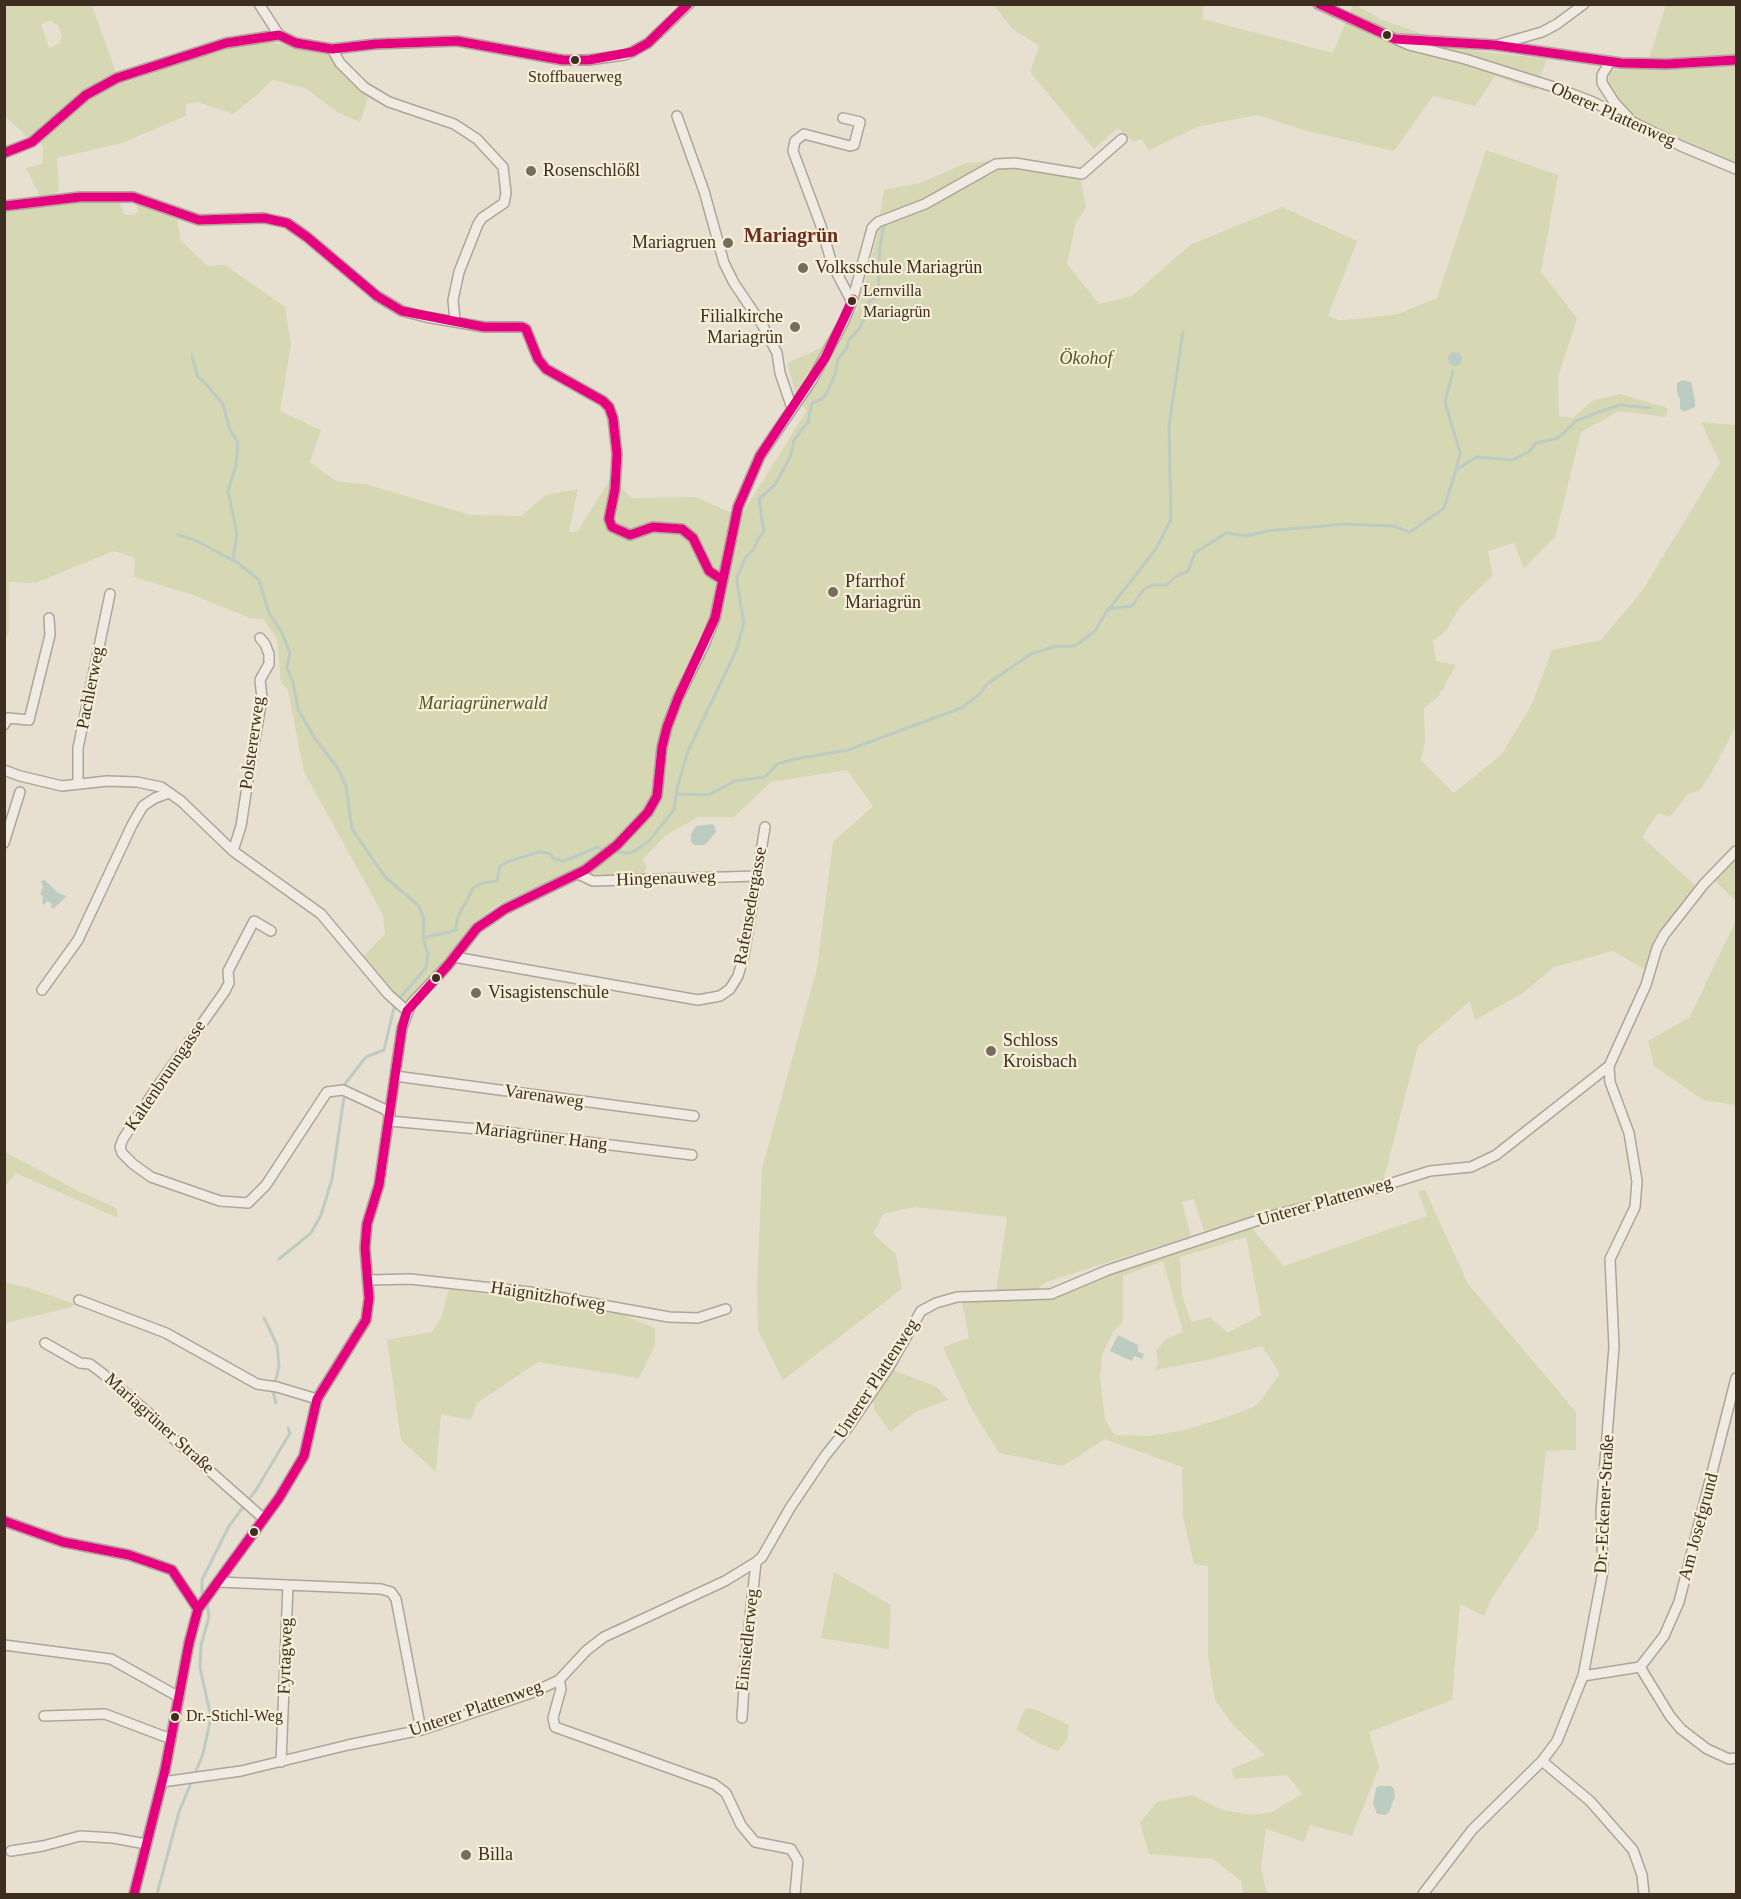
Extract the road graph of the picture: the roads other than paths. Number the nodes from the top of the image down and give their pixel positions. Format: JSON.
{"nodes":[{"id":1,"x":259,"y":4,"type":"edge"},
{"id":2,"x":689,"y":4,"type":"edge"},
{"id":3,"x":1318,"y":4,"type":"edge"},
{"id":4,"x":1584,"y":4,"type":"edge"},
{"id":5,"x":279,"y":35,"type":"junction"},
{"id":6,"x":1395,"y":39,"type":"junction"},
{"id":7,"x":1495,"y":45,"type":"junction"},
{"id":8,"x":332,"y":49,"type":"junction"},
{"id":9,"x":1737,"y":60,"type":"edge"},
{"id":10,"x":1611,"y":62,"type":"junction"},
{"id":11,"x":677,"y":116,"type":"dead end"},
{"id":12,"x":843,"y":118,"type":"dead end"},
{"id":13,"x":1633,"y":123,"type":"junction"},
{"id":14,"x":1122,"y":139,"type":"dead end"},
{"id":15,"x":4,"y":153,"type":"edge"},
{"id":16,"x":1737,"y":169,"type":"edge"},
{"id":17,"x":4,"y":206,"type":"edge"},
{"id":18,"x":852,"y":302,"type":"junction"},
{"id":19,"x":456,"y":321,"type":"junction"},
{"id":20,"x":792,"y":408,"type":"junction"},
{"id":21,"x":723,"y":580,"type":"junction"},
{"id":22,"x":110,"y":594,"type":"dead end"},
{"id":23,"x":49,"y":618,"type":"dead end"},
{"id":24,"x":260,"y":638,"type":"dead end"},
{"id":25,"x":4,"y":725,"type":"edge"},
{"id":26,"x":4,"y":770,"type":"edge"},
{"id":27,"x":78,"y":783,"type":"junction"},
{"id":28,"x":20,"y":792,"type":"dead end"},
{"id":29,"x":170,"y":793,"type":"junction"},
{"id":30,"x":765,"y":827,"type":"dead end"},
{"id":31,"x":4,"y":843,"type":"edge"},
{"id":32,"x":232,"y":851,"type":"junction"},
{"id":33,"x":1737,"y":851,"type":"edge"},
{"id":34,"x":578,"y":874,"type":"junction"},
{"id":35,"x":757,"y":876,"type":"junction"},
{"id":36,"x":271,"y":931,"type":"dead end"},
{"id":37,"x":454,"y":957,"type":"junction"},
{"id":38,"x":42,"y":990,"type":"dead end"},
{"id":39,"x":401,"y":1006,"type":"junction"},
{"id":40,"x":1609,"y":1066,"type":"junction"},
{"id":41,"x":395,"y":1076,"type":"junction"},
{"id":42,"x":694,"y":1116,"type":"dead end"},
{"id":43,"x":390,"y":1117,"type":"junction"},
{"id":44,"x":692,"y":1155,"type":"dead end"},
{"id":45,"x":369,"y":1280,"type":"junction"},
{"id":46,"x":79,"y":1300,"type":"dead end"},
{"id":47,"x":726,"y":1310,"type":"dead end"},
{"id":48,"x":45,"y":1343,"type":"dead end"},
{"id":49,"x":1737,"y":1378,"type":"edge"},
{"id":50,"x":317,"y":1399,"type":"junction"},
{"id":51,"x":264,"y":1519,"type":"junction"},
{"id":52,"x":4,"y":1521,"type":"edge"},
{"id":53,"x":756,"y":1562,"type":"junction"},
{"id":54,"x":218,"y":1582,"type":"junction"},
{"id":55,"x":288,"y":1585,"type":"junction"},
{"id":56,"x":203,"y":1602,"type":"junction"},
{"id":57,"x":4,"y":1646,"type":"edge"},
{"id":58,"x":1640,"y":1667,"type":"junction"},
{"id":59,"x":1583,"y":1676,"type":"junction"},
{"id":60,"x":559,"y":1680,"type":"junction"},
{"id":61,"x":179,"y":1697,"type":"junction"},
{"id":62,"x":44,"y":1716,"type":"dead end"},
{"id":63,"x":742,"y":1718,"type":"dead end"},
{"id":64,"x":421,"y":1730,"type":"junction"},
{"id":65,"x":171,"y":1739,"type":"junction"},
{"id":66,"x":1737,"y":1758,"type":"edge"},
{"id":67,"x":1542,"y":1761,"type":"junction"},
{"id":68,"x":281,"y":1762,"type":"junction"},
{"id":69,"x":162,"y":1782,"type":"junction"},
{"id":70,"x":146,"y":1844,"type":"junction"},
{"id":71,"x":11,"y":1851,"type":"dead end"},
{"id":72,"x":135,"y":1894,"type":"edge"},
{"id":73,"x":795,"y":1894,"type":"edge"},
{"id":74,"x":1423,"y":1894,"type":"edge"},
{"id":75,"x":1644,"y":1894,"type":"edge"}],
"edges":[{"from":1,"to":5,"type":"street"},
{"from":2,"to":8,"type":"street"},
{"from":3,"to":6,"type":"street","name":"Oberer Plattenweg"},
{"from":4,"to":7,"type":"street"},
{"from":5,"to":8,"type":"street"},
{"from":5,"to":15,"type":"street"},
{"from":6,"to":7,"type":"street"},
{"from":6,"to":13,"type":"street","name":"Oberer Plattenweg"},
{"from":7,"to":10,"type":"street"},
{"from":8,"to":19,"type":"street"},
{"from":9,"to":10,"type":"street"},
{"from":10,"to":13,"type":"street"},
{"from":11,"to":20,"type":"street"},
{"from":12,"to":18,"type":"street"},
{"from":13,"to":16,"type":"street","name":"Oberer Plattenweg"},
{"from":14,"to":18,"type":"street"},
{"from":17,"to":19,"type":"street"},
{"from":18,"to":20,"type":"street"},
{"from":19,"to":21,"type":"street"},
{"from":20,"to":21,"type":"street"},
{"from":21,"to":34,"type":"street"},
{"from":22,"to":27,"type":"street","name":"Pachlerweg"},
{"from":23,"to":25,"type":"street"},
{"from":24,"to":32,"type":"street","name":"Polstererweg"},
{"from":26,"to":27,"type":"street"},
{"from":27,"to":29,"type":"street"},
{"from":28,"to":31,"type":"street"},
{"from":29,"to":32,"type":"street"},
{"from":29,"to":38,"type":"street"},
{"from":30,"to":35,"type":"street","name":"Rafensedergasse"},
{"from":32,"to":39,"type":"street"},
{"from":33,"to":40,"type":"street","name":"Unterer Plattenweg"},
{"from":34,"to":35,"type":"street","name":"Hingenauweg"},
{"from":34,"to":37,"type":"street"},
{"from":35,"to":37,"type":"street","name":"Rafensedergasse"},
{"from":36,"to":43,"type":"street","name":"Kaltenbrunngasse"},
{"from":37,"to":39,"type":"street"},
{"from":39,"to":41,"type":"street"},
{"from":40,"to":53,"type":"street","name":"Unterer Plattenweg"},
{"from":40,"to":59,"type":"street","name":"Dr.-Eckener-Straße"},
{"from":41,"to":42,"type":"street","name":"Varenaweg"},
{"from":41,"to":43,"type":"street"},
{"from":43,"to":44,"type":"street","name":"Mariagrüner Hang"},
{"from":43,"to":45,"type":"street"},
{"from":45,"to":47,"type":"street","name":"Haignitzhofweg"},
{"from":45,"to":50,"type":"street"},
{"from":46,"to":50,"type":"street"},
{"from":48,"to":51,"type":"street","name":"Mariagrüner Straße"},
{"from":49,"to":58,"type":"street","name":"Am Josefgrund"},
{"from":50,"to":51,"type":"street"},
{"from":51,"to":54,"type":"street"},
{"from":52,"to":56,"type":"street"},
{"from":53,"to":60,"type":"street","name":"Unterer Plattenweg"},
{"from":53,"to":63,"type":"street","name":"Einsiedlerweg"},
{"from":54,"to":55,"type":"street"},
{"from":54,"to":56,"type":"street"},
{"from":55,"to":64,"type":"street"},
{"from":55,"to":68,"type":"street","name":"Fyrtagweg"},
{"from":56,"to":61,"type":"street"},
{"from":57,"to":61,"type":"street"},
{"from":58,"to":59,"type":"street"},
{"from":58,"to":66,"type":"street"},
{"from":59,"to":67,"type":"street","name":"Dr.-Eckener-Straße"},
{"from":60,"to":64,"type":"street","name":"Unterer Plattenweg"},
{"from":60,"to":73,"type":"street"},
{"from":61,"to":65,"type":"street"},
{"from":62,"to":65,"type":"street"},
{"from":64,"to":68,"type":"street","name":"Unterer Plattenweg"},
{"from":65,"to":69,"type":"street"},
{"from":67,"to":74,"type":"street","name":"Dr.-Eckener-Straße"},
{"from":67,"to":75,"type":"street"},
{"from":68,"to":69,"type":"street","name":"Unterer Plattenweg"},
{"from":69,"to":70,"type":"street"},
{"from":70,"to":71,"type":"street"},
{"from":70,"to":72,"type":"street"}]}
